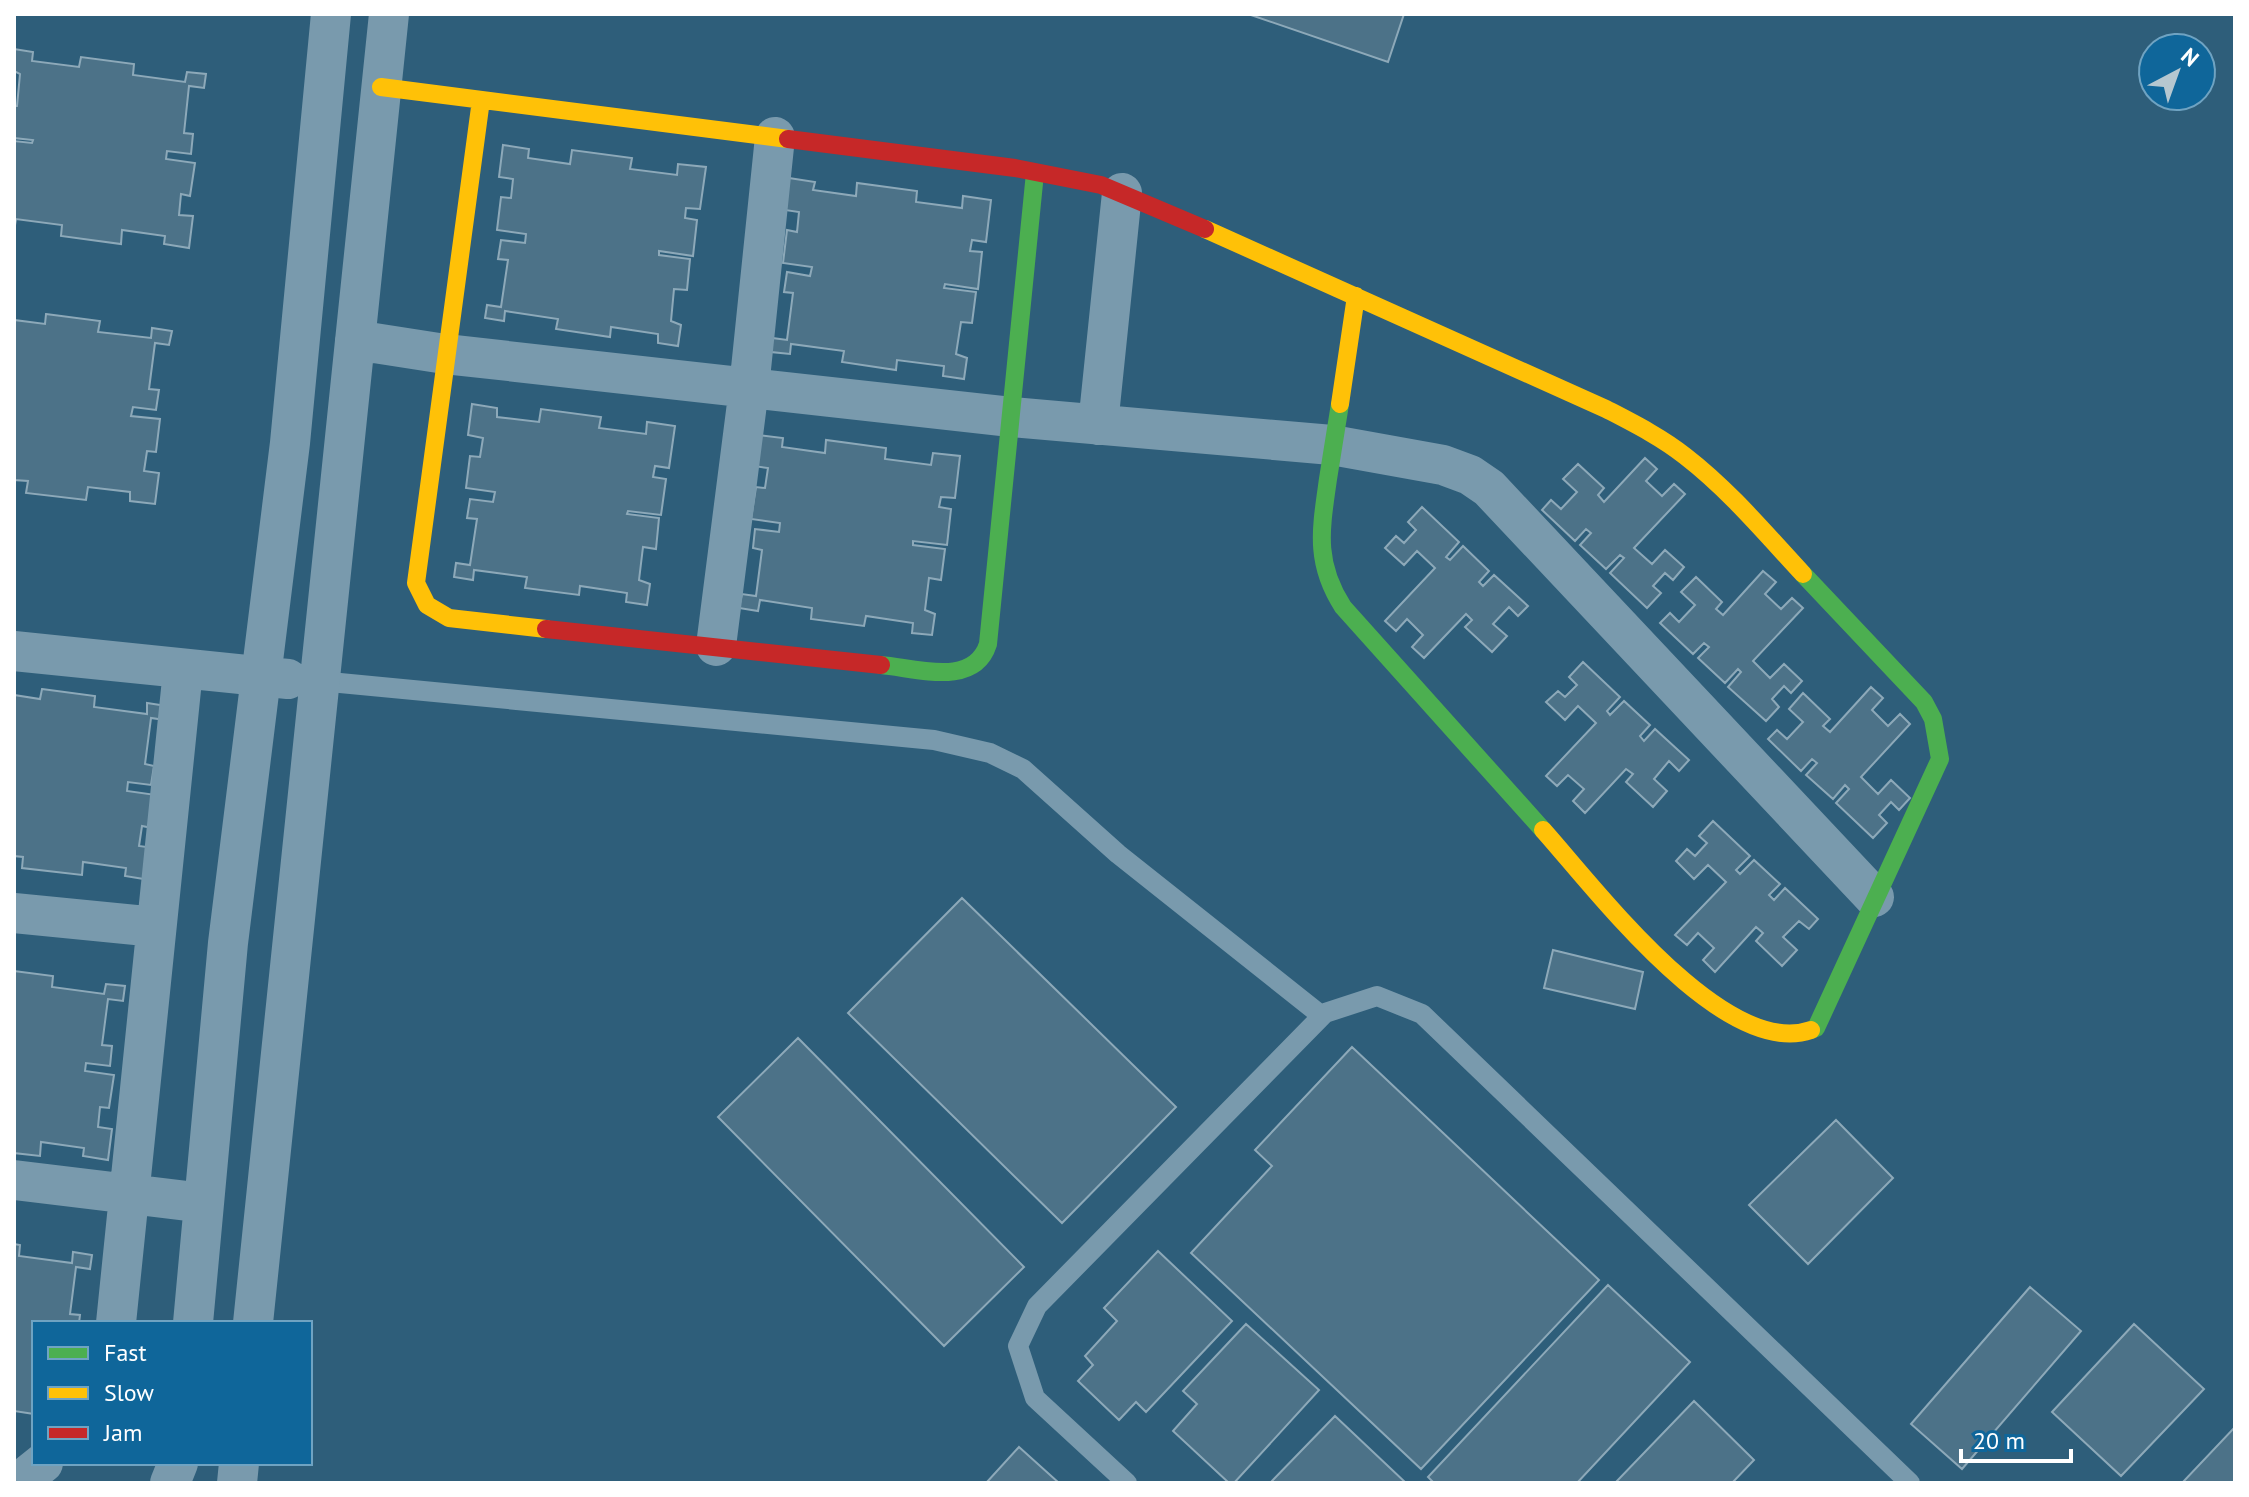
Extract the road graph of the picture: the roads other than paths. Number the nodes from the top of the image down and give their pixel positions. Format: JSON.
{"nodes":[{"id":1,"x":331,"y":14,"type":"edge"},
{"id":2,"x":389,"y":14,"type":"edge"},
{"id":3,"x":381,"y":87,"type":"junction"},
{"id":4,"x":481,"y":100,"type":"junction"},
{"id":5,"x":775,"y":137,"type":"junction"},
{"id":6,"x":1035,"y":173,"type":"junction"},
{"id":7,"x":1122,"y":193,"type":"junction"},
{"id":8,"x":1356,"y":296,"type":"junction"},
{"id":9,"x":355,"y":340,"type":"junction"},
{"id":10,"x":445,"y":354,"type":"junction"},
{"id":11,"x":749,"y":388,"type":"junction"},
{"id":12,"x":1011,"y":417,"type":"junction"},
{"id":13,"x":1098,"y":425,"type":"junction"},
{"id":14,"x":1332,"y":445,"type":"junction"},
{"id":15,"x":716,"y":646,"type":"junction"},
{"id":16,"x":14,"y":651,"type":"edge"},
{"id":17,"x":183,"y":670,"type":"junction"},
{"id":18,"x":262,"y":678,"type":"junction"},
{"id":19,"x":319,"y":681,"type":"junction"},
{"id":20,"x":1874,"y":897,"type":"junction"},
{"id":21,"x":14,"y":913,"type":"edge"},
{"id":22,"x":156,"y":927,"type":"junction"},
{"id":23,"x":1322,"y":1016,"type":"junction"},
{"id":24,"x":14,"y":1180,"type":"edge"},
{"id":25,"x":131,"y":1195,"type":"junction"},
{"id":26,"x":204,"y":1203,"type":"junction"},
{"id":27,"x":116,"y":1321,"type":"edge"},
{"id":28,"x":193,"y":1321,"type":"edge"},
{"id":29,"x":253,"y":1321,"type":"edge"},
{"id":30,"x":40,"y":1465,"type":"edge"},
{"id":31,"x":18,"y":1483,"type":"edge"},
{"id":32,"x":1127,"y":1483,"type":"edge"},
{"id":33,"x":1910,"y":1483,"type":"edge"}],
"edges":[{"from":1,"to":18,"type":"street"},
{"from":2,"to":3,"type":"street"},
{"from":3,"to":4,"type":"street"},
{"from":3,"to":9,"type":"street"},
{"from":4,"to":5,"type":"street"},
{"from":4,"to":10,"type":"street"},
{"from":5,"to":6,"type":"street"},
{"from":5,"to":11,"type":"street"},
{"from":6,"to":7,"type":"street"},
{"from":6,"to":12,"type":"street"},
{"from":7,"to":8,"type":"street"},
{"from":7,"to":13,"type":"street"},
{"from":8,"to":14,"type":"street"},
{"from":8,"to":20,"type":"street"},
{"from":9,"to":10,"type":"street"},
{"from":9,"to":19,"type":"street"},
{"from":10,"to":11,"type":"street"},
{"from":10,"to":15,"type":"street"},
{"from":11,"to":12,"type":"street"},
{"from":11,"to":15,"type":"street"},
{"from":12,"to":13,"type":"street"},
{"from":12,"to":15,"type":"street"},
{"from":13,"to":14,"type":"street"},
{"from":14,"to":20,"type":"street"},
{"from":14,"to":20,"type":"street"},
{"from":16,"to":17,"type":"street"},
{"from":17,"to":18,"type":"street"},
{"from":17,"to":22,"type":"street"},
{"from":18,"to":19,"type":"street"},
{"from":18,"to":26,"type":"street"},
{"from":19,"to":23,"type":"lane"},
{"from":19,"to":29,"type":"street"},
{"from":21,"to":22,"type":"street"},
{"from":22,"to":25,"type":"street"},
{"from":23,"to":32,"type":"lane"},
{"from":23,"to":33,"type":"lane"},
{"from":24,"to":25,"type":"street"},
{"from":25,"to":26,"type":"street"},
{"from":25,"to":27,"type":"street"},
{"from":26,"to":28,"type":"street"},
{"from":30,"to":31,"type":"street"}]}
